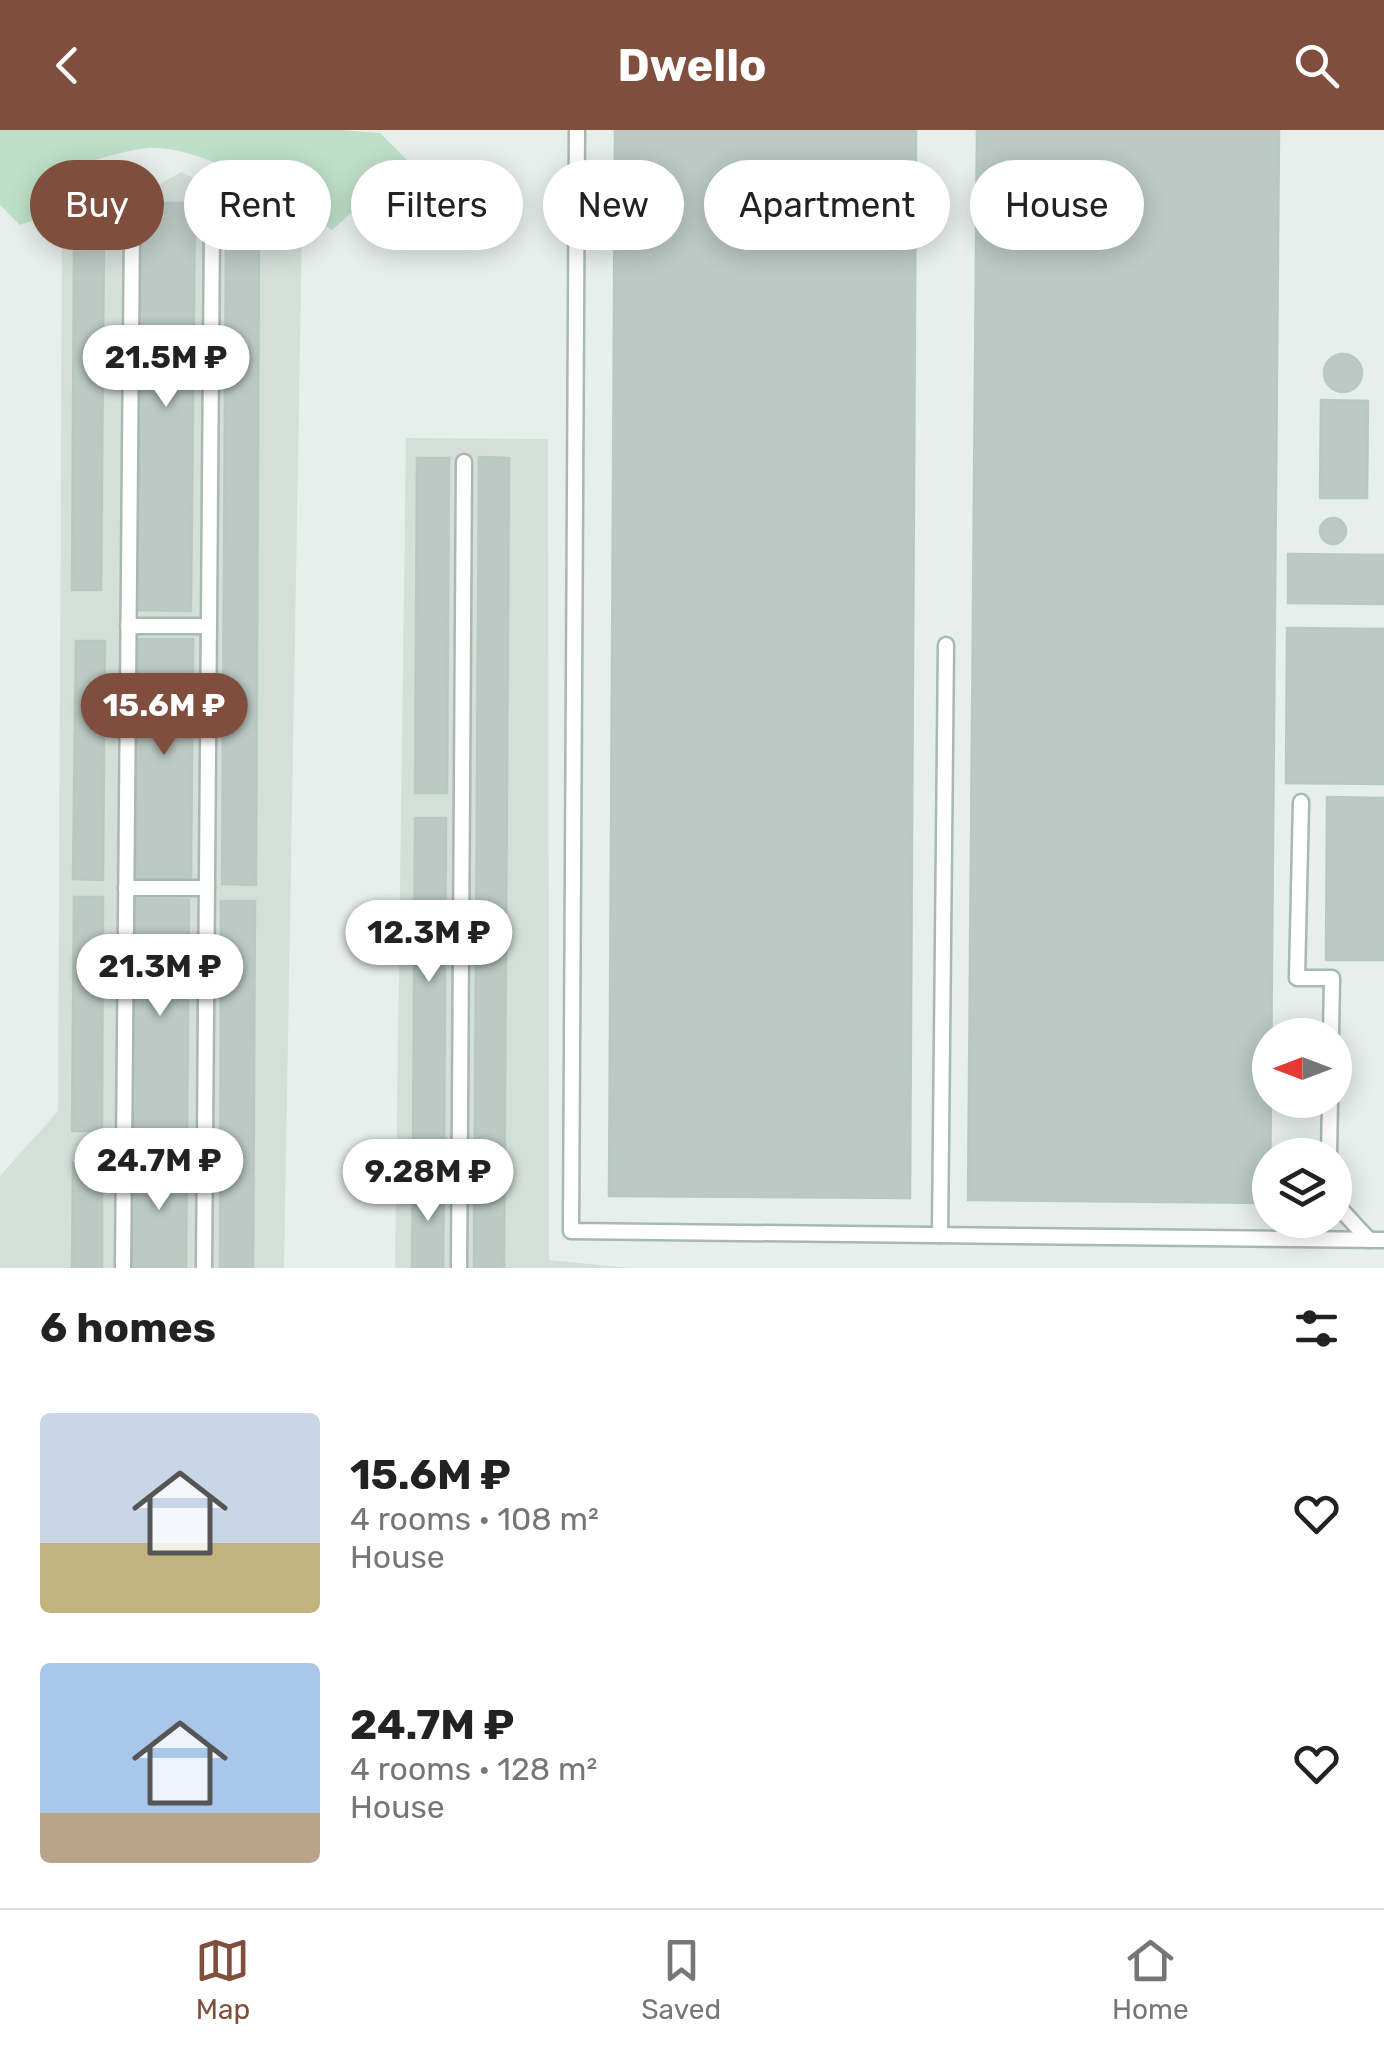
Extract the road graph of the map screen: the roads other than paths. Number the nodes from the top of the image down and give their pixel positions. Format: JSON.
{"nodes":[{"id":1,"x":577,"y":130,"type":"edge"},
{"id":2,"x":132,"y":250,"type":"edge"},
{"id":3,"x":212,"y":250,"type":"edge"},
{"id":4,"x":464,"y":462,"type":"dead end"},
{"id":5,"x":128,"y":626,"type":"junction"},
{"id":6,"x":209,"y":626,"type":"junction"},
{"id":7,"x":946,"y":645,"type":"dead end"},
{"id":8,"x":1300,"y":802,"type":"dead end"},
{"id":9,"x":126,"y":888,"type":"junction"},
{"id":10,"x":207,"y":888,"type":"junction"},
{"id":11,"x":1331,"y":1018,"type":"edge"},
{"id":12,"x":124,"y":1148,"type":"junction"},
{"id":13,"x":204,"y":1149,"type":"junction"},
{"id":14,"x":1352,"y":1218,"type":"edge"},
{"id":15,"x":940,"y":1235,"type":"junction"},
{"id":16,"x":1376,"y":1240,"type":"edge"},
{"id":17,"x":122,"y":1268,"type":"edge"},
{"id":18,"x":204,"y":1268,"type":"edge"},
{"id":19,"x":459,"y":1268,"type":"edge"}],
"edges":[{"from":1,"to":15,"type":"lane"},
{"from":2,"to":5,"type":"lane"},
{"from":3,"to":6,"type":"lane"},
{"from":4,"to":19,"type":"lane"},
{"from":5,"to":6,"type":"lane"},
{"from":5,"to":9,"type":"lane"},
{"from":6,"to":10,"type":"lane"},
{"from":7,"to":15,"type":"lane"},
{"from":8,"to":11,"type":"lane"},
{"from":9,"to":10,"type":"lane"},
{"from":9,"to":12,"type":"lane"},
{"from":10,"to":13,"type":"lane"},
{"from":12,"to":13,"type":"lane"},
{"from":12,"to":17,"type":"lane"},
{"from":13,"to":18,"type":"lane"},
{"from":14,"to":16,"type":"lane"},
{"from":15,"to":16,"type":"lane"}]}
